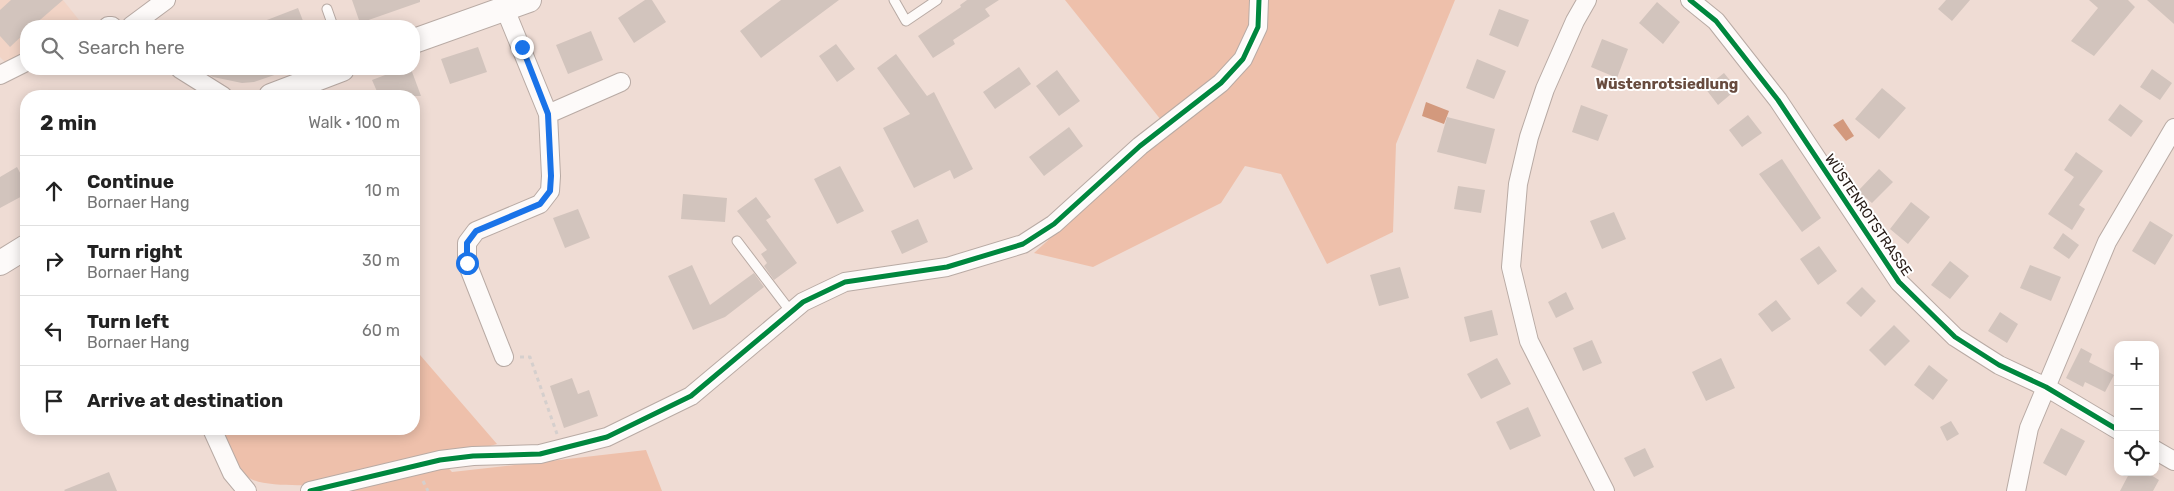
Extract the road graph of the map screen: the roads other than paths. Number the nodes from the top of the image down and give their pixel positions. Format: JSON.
{"nodes":[{"id":1,"x":166,"y":0,"type":"edge"},
{"id":2,"x":529,"y":0,"type":"edge"},
{"id":3,"x":894,"y":0,"type":"edge"},
{"id":4,"x":937,"y":0,"type":"edge"},
{"id":5,"x":1259,"y":0,"type":"edge"},
{"id":6,"x":1587,"y":0,"type":"edge"},
{"id":7,"x":1690,"y":0,"type":"edge"},
{"id":8,"x":327,"y":9,"type":"dead end"},
{"id":9,"x":505,"y":9,"type":"junction"},
{"id":10,"x":139,"y":20,"type":"edge"},
{"id":11,"x":331,"y":20,"type":"edge"},
{"id":12,"x":420,"y":39,"type":"edge"},
{"id":13,"x":20,"y":65,"type":"edge"},
{"id":14,"x":0,"y":75,"type":"edge"},
{"id":15,"x":190,"y":75,"type":"edge"},
{"id":16,"x":326,"y":75,"type":"edge"},
{"id":17,"x":621,"y":82,"type":"dead end"},
{"id":18,"x":213,"y":90,"type":"edge"},
{"id":19,"x":287,"y":90,"type":"edge"},
{"id":20,"x":548,"y":114,"type":"junction"},
{"id":21,"x":2174,"y":128,"type":"edge"},
{"id":22,"x":737,"y":240,"type":"dead end"},
{"id":23,"x":20,"y":251,"type":"edge"},
{"id":24,"x":0,"y":263,"type":"edge"},
{"id":25,"x":791,"y":312,"type":"junction"},
{"id":26,"x":504,"y":357,"type":"road end"},
{"id":27,"x":2046,"y":387,"type":"junction"},
{"id":28,"x":2114,"y":428,"type":"edge"},
{"id":29,"x":215,"y":435,"type":"edge"},
{"id":30,"x":2159,"y":452,"type":"edge"},
{"id":31,"x":2174,"y":461,"type":"edge"},
{"id":32,"x":247,"y":491,"type":"edge"},
{"id":33,"x":310,"y":491,"type":"edge"},
{"id":34,"x":1605,"y":491,"type":"edge"},
{"id":35,"x":2016,"y":491,"type":"edge"}],
"edges":[{"from":1,"to":10,"type":"street"},
{"from":2,"to":9,"type":"main road"},
{"from":3,"to":4,"type":"lane"},
{"from":5,"to":25,"type":"street"},
{"from":6,"to":34,"type":"street"},
{"from":7,"to":27,"type":"street","name":"WÜSTENROTSTRASSE"},
{"from":8,"to":11,"type":"lane"},
{"from":9,"to":12,"type":"main road"},
{"from":9,"to":20,"type":"street"},
{"from":13,"to":14,"type":"street"},
{"from":15,"to":18,"type":"street"},
{"from":16,"to":19,"type":"main road"},
{"from":17,"to":20,"type":"street"},
{"from":20,"to":26,"type":"street"},
{"from":21,"to":27,"type":"street"},
{"from":22,"to":25,"type":"lane"},
{"from":23,"to":24,"type":"main road"},
{"from":25,"to":33,"type":"street"},
{"from":27,"to":28,"type":"street","name":"WÜSTENROTSTRASSE"},
{"from":27,"to":35,"type":"street"},
{"from":29,"to":32,"type":"street"},
{"from":30,"to":31,"type":"street"}]}
